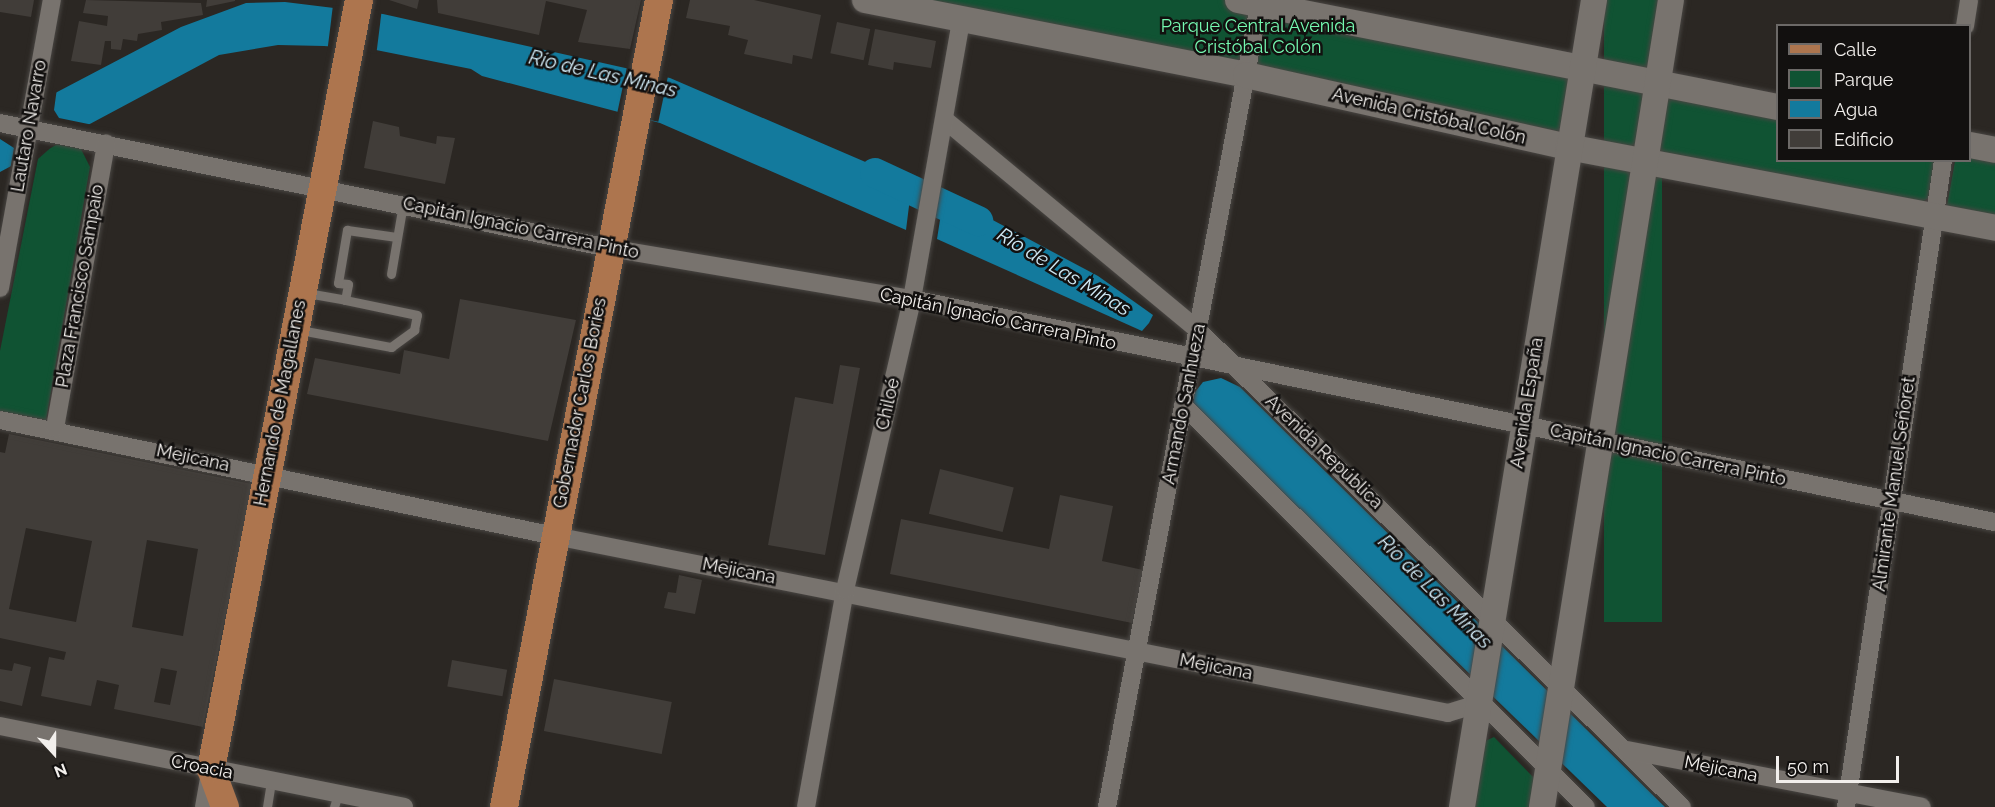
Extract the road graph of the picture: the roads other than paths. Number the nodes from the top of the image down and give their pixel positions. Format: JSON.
{"nodes":[{"id":1,"x":52,"y":0,"type":"edge"},
{"id":2,"x":659,"y":0,"type":"edge"},
{"id":3,"x":865,"y":0,"type":"edge"},
{"id":4,"x":1594,"y":0,"type":"edge"},
{"id":5,"x":1671,"y":0,"type":"edge"},
{"id":6,"x":1969,"y":0,"type":"edge"},
{"id":7,"x":358,"y":1,"type":"edge"},
{"id":8,"x":1252,"y":1,"type":"edge"},
{"id":9,"x":963,"y":10,"type":"edge"},
{"id":10,"x":1965,"y":24,"type":"edge"},
{"id":11,"x":1583,"y":67,"type":"junction"},
{"id":12,"x":1246,"y":75,"type":"junction"},
{"id":13,"x":1657,"y":83,"type":"junction"},
{"id":14,"x":1776,"y":107,"type":"edge"},
{"id":15,"x":945,"y":120,"type":"junction"},
{"id":16,"x":0,"y":123,"type":"edge"},
{"id":17,"x":28,"y":129,"type":"junction"},
{"id":18,"x":106,"y":144,"type":"junction"},
{"id":19,"x":1971,"y":145,"type":"edge"},
{"id":20,"x":1568,"y":147,"type":"junction"},
{"id":21,"x":1995,"y":150,"type":"edge"},
{"id":22,"x":1644,"y":162,"type":"junction"},
{"id":23,"x":1943,"y":162,"type":"edge"},
{"id":24,"x":320,"y":186,"type":"junction"},
{"id":25,"x":403,"y":204,"type":"junction"},
{"id":26,"x":1934,"y":218,"type":"junction"},
{"id":27,"x":1995,"y":228,"type":"edge"},
{"id":28,"x":397,"y":237,"type":"junction"},
{"id":29,"x":609,"y":248,"type":"junction"},
{"id":30,"x":390,"y":274,"type":"dead end"},
{"id":31,"x":0,"y":288,"type":"edge"},
{"id":32,"x":302,"y":292,"type":"junction"},
{"id":33,"x":912,"y":299,"type":"junction"},
{"id":34,"x":345,"y":300,"type":"junction"},
{"id":35,"x":294,"y":329,"type":"junction"},
{"id":36,"x":1198,"y":331,"type":"junction"},
{"id":37,"x":1193,"y":360,"type":"junction"},
{"id":38,"x":1241,"y":370,"type":"junction"},
{"id":39,"x":1183,"y":405,"type":"junction"},
{"id":40,"x":0,"y":420,"type":"edge"},
{"id":41,"x":1524,"y":424,"type":"junction"},
{"id":42,"x":55,"y":428,"type":"junction"},
{"id":43,"x":1601,"y":440,"type":"junction"},
{"id":44,"x":265,"y":474,"type":"junction"},
{"id":45,"x":1890,"y":502,"type":"junction"},
{"id":46,"x":1995,"y":522,"type":"edge"},
{"id":47,"x":555,"y":537,"type":"junction"},
{"id":48,"x":845,"y":590,"type":"junction"},
{"id":49,"x":1492,"y":622,"type":"junction"},
{"id":50,"x":1135,"y":651,"type":"junction"},
{"id":51,"x":1561,"y":691,"type":"junction"},
{"id":52,"x":1480,"y":698,"type":"junction"},
{"id":53,"x":0,"y":726,"type":"edge"},
{"id":54,"x":1627,"y":750,"type":"junction"},
{"id":55,"x":1548,"y":764,"type":"junction"},
{"id":56,"x":211,"y":770,"type":"junction"},
{"id":57,"x":271,"y":781,"type":"junction"},
{"id":58,"x":1847,"y":800,"type":"edge"},
{"id":59,"x":336,"y":801,"type":"edge"},
{"id":60,"x":204,"y":807,"type":"edge"},
{"id":61,"x":225,"y":807,"type":"edge"},
{"id":62,"x":267,"y":807,"type":"edge"},
{"id":63,"x":404,"y":807,"type":"edge"},
{"id":64,"x":504,"y":807,"type":"edge"},
{"id":65,"x":806,"y":807,"type":"edge"},
{"id":66,"x":1107,"y":807,"type":"edge"},
{"id":67,"x":1462,"y":807,"type":"edge"},
{"id":68,"x":1542,"y":807,"type":"edge"},
{"id":69,"x":1586,"y":807,"type":"edge"},
{"id":70,"x":1682,"y":807,"type":"edge"},
{"id":71,"x":1922,"y":807,"type":"edge"}],
"edges":[{"from":1,"to":17,"type":"street","name":"Lautaro Navarro"},
{"from":2,"to":29,"type":"main road","name":"Gobernador Carlos Bories"},
{"from":3,"to":9,"type":"main road","name":"Avenida Cristóbal Colón"},
{"from":4,"to":11,"type":"main road","name":"Avenida España"},
{"from":5,"to":13,"type":"main road"},
{"from":6,"to":10,"type":"street"},
{"from":7,"to":24,"type":"main road","name":"Hernando de Magallanes"},
{"from":8,"to":11,"type":"main road"},
{"from":8,"to":12,"type":"street","name":"Armando Sanhueza"},
{"from":9,"to":12,"type":"main road","name":"Avenida Cristóbal Colón"},
{"from":9,"to":15,"type":"street","name":"Chiloé"},
{"from":11,"to":13,"type":"main road"},
{"from":11,"to":20,"type":"main road","name":"Avenida España"},
{"from":12,"to":20,"type":"main road","name":"Avenida Cristóbal Colón"},
{"from":12,"to":36,"type":"street","name":"Armando Sanhueza"},
{"from":13,"to":14,"type":"main road"},
{"from":13,"to":22,"type":"main road"},
{"from":15,"to":33,"type":"street","name":"Chiloé"},
{"from":15,"to":36,"type":"street","name":"Avenida República"},
{"from":16,"to":17,"type":"street","name":"Capitán Ignacio Carrera Pinto"},
{"from":17,"to":18,"type":"street","name":"Capitán Ignacio Carrera Pinto"},
{"from":17,"to":31,"type":"street","name":"Lautaro Navarro"},
{"from":18,"to":24,"type":"street","name":"Capitán Ignacio Carrera Pinto"},
{"from":18,"to":42,"type":"street","name":"Plaza Francisco Sampaio"},
{"from":19,"to":21,"type":"main road"},
{"from":20,"to":22,"type":"main road","name":"Avenida Cristóbal Colón"},
{"from":20,"to":41,"type":"main road","name":"Avenida España"},
{"from":22,"to":26,"type":"main road","name":"Avenida Cristóbal Colón"},
{"from":22,"to":43,"type":"main road"},
{"from":23,"to":26,"type":"street","name":"Almirante Manuel Señoret"},
{"from":24,"to":25,"type":"street","name":"Capitán Ignacio Carrera Pinto"},
{"from":24,"to":32,"type":"main road","name":"Hernando de Magallanes"},
{"from":25,"to":28,"type":"lane"},
{"from":25,"to":29,"type":"street","name":"Capitán Ignacio Carrera Pinto"},
{"from":26,"to":27,"type":"main road","name":"Avenida Cristóbal Colón"},
{"from":26,"to":45,"type":"street","name":"Almirante Manuel Señoret"},
{"from":28,"to":30,"type":"lane"},
{"from":28,"to":34,"type":"lane"},
{"from":29,"to":33,"type":"street","name":"Capitán Ignacio Carrera Pinto"},
{"from":29,"to":47,"type":"main road","name":"Gobernador Carlos Bories"},
{"from":32,"to":34,"type":"lane"},
{"from":32,"to":35,"type":"main road","name":"Hernando de Magallanes"},
{"from":33,"to":37,"type":"street","name":"Capitán Ignacio Carrera Pinto"},
{"from":33,"to":48,"type":"street","name":"Chiloé"},
{"from":34,"to":35,"type":"lane"},
{"from":35,"to":44,"type":"main road","name":"Hernando de Magallanes"},
{"from":36,"to":37,"type":"street","name":"Armando Sanhueza"},
{"from":36,"to":38,"type":"street","name":"Avenida República"},
{"from":37,"to":38,"type":"street","name":"Capitán Ignacio Carrera Pinto"},
{"from":37,"to":39,"type":"street","name":"Armando Sanhueza"},
{"from":38,"to":41,"type":"street","name":"Capitán Ignacio Carrera Pinto"},
{"from":38,"to":49,"type":"street","name":"Avenida República"},
{"from":39,"to":50,"type":"street","name":"Armando Sanhueza"},
{"from":39,"to":52,"type":"street"},
{"from":40,"to":42,"type":"street","name":"Mejicana"},
{"from":41,"to":43,"type":"street","name":"Capitán Ignacio Carrera Pinto"},
{"from":41,"to":49,"type":"main road","name":"Avenida España"},
{"from":42,"to":44,"type":"street","name":"Mejicana"},
{"from":43,"to":45,"type":"street","name":"Capitán Ignacio Carrera Pinto"},
{"from":43,"to":51,"type":"main road"},
{"from":44,"to":47,"type":"street","name":"Mejicana"},
{"from":44,"to":56,"type":"main road","name":"Hernando de Magallanes"},
{"from":45,"to":46,"type":"street","name":"Capitán Ignacio Carrera Pinto"},
{"from":45,"to":58,"type":"street","name":"Almirante Manuel Señoret"},
{"from":47,"to":48,"type":"street","name":"Mejicana"},
{"from":47,"to":64,"type":"main road","name":"Gobernador Carlos Bories"},
{"from":48,"to":50,"type":"street","name":"Mejicana"},
{"from":48,"to":65,"type":"street","name":"Chiloé"},
{"from":49,"to":51,"type":"street","name":"Avenida República"},
{"from":49,"to":52,"type":"main road","name":"Avenida España"},
{"from":50,"to":52,"type":"street","name":"Mejicana"},
{"from":50,"to":66,"type":"street","name":"Armando Sanhueza"},
{"from":51,"to":54,"type":"street","name":"Avenida República"},
{"from":51,"to":55,"type":"main road"},
{"from":52,"to":55,"type":"street"},
{"from":52,"to":67,"type":"main road","name":"Avenida España"},
{"from":53,"to":56,"type":"street","name":"Croacia"},
{"from":54,"to":58,"type":"street","name":"Mejicana"},
{"from":54,"to":70,"type":"street","name":"Avenida República"},
{"from":55,"to":68,"type":"main road"},
{"from":55,"to":69,"type":"street"},
{"from":56,"to":57,"type":"street","name":"Croacia"},
{"from":56,"to":60,"type":"street","name":"Hernando de Magallanes"},
{"from":56,"to":61,"type":"main road"},
{"from":57,"to":59,"type":"street","name":"Croacia"},
{"from":57,"to":62,"type":"lane"},
{"from":58,"to":71,"type":"street","name":"Mejicana"},
{"from":59,"to":63,"type":"street","name":"Croacia"}]}
